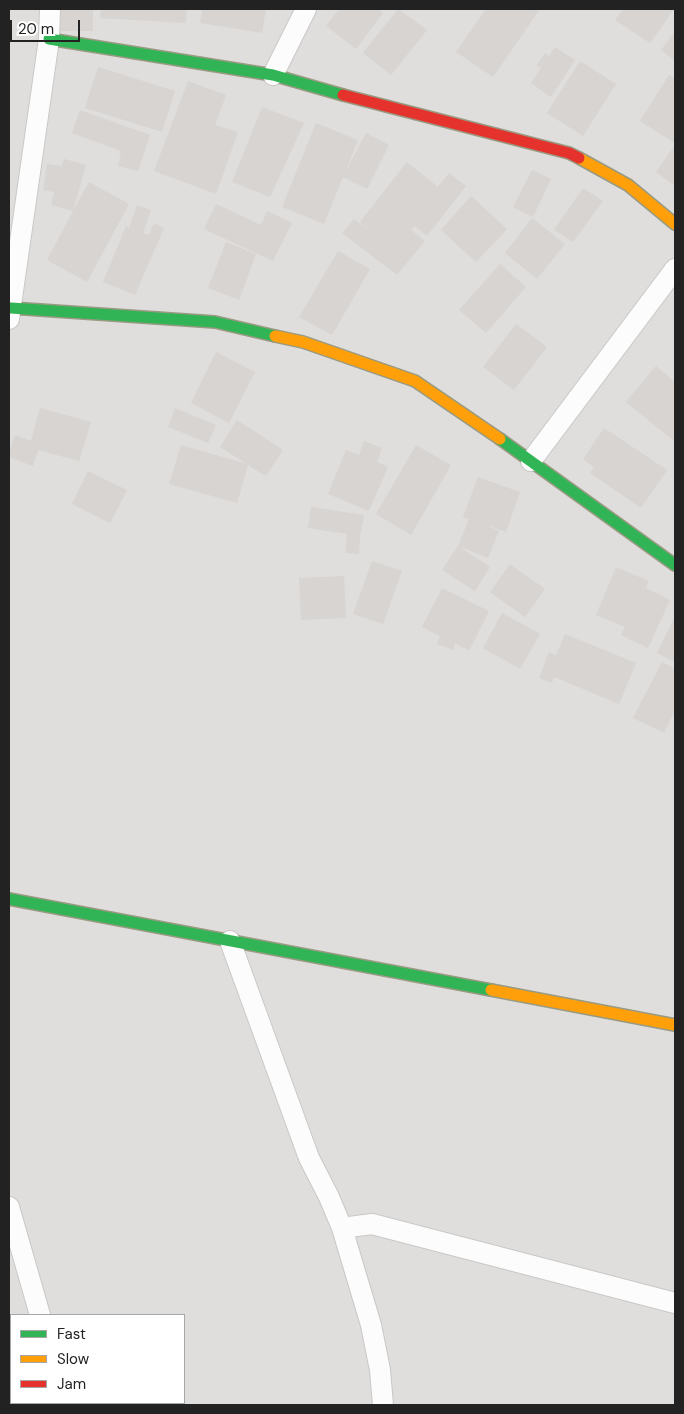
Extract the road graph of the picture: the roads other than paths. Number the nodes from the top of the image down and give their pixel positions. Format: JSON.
{"nodes":[{"id":1,"x":50,"y":9,"type":"edge"},
{"id":2,"x":306,"y":9,"type":"edge"},
{"id":3,"x":49,"y":39,"type":"junction"},
{"id":4,"x":273,"y":75,"type":"junction"},
{"id":5,"x":675,"y":224,"type":"edge"},
{"id":6,"x":675,"y":269,"type":"edge"},
{"id":7,"x":10,"y":314,"type":"edge"},
{"id":8,"x":531,"y":461,"type":"junction"},
{"id":9,"x":675,"y":564,"type":"edge"},
{"id":10,"x":9,"y":899,"type":"edge"},
{"id":11,"x":230,"y":941,"type":"junction"},
{"id":12,"x":675,"y":1026,"type":"edge"},
{"id":13,"x":9,"y":1207,"type":"edge"},
{"id":14,"x":342,"y":1228,"type":"junction"},
{"id":15,"x":675,"y":1303,"type":"edge"},
{"id":16,"x":40,"y":1314,"type":"edge"},
{"id":17,"x":383,"y":1405,"type":"edge"}],
"edges":[{"from":1,"to":3,"type":"street"},
{"from":2,"to":4,"type":"street"},
{"from":3,"to":4,"type":"street"},
{"from":3,"to":7,"type":"street"},
{"from":4,"to":5,"type":"street"},
{"from":6,"to":8,"type":"street"},
{"from":7,"to":8,"type":"street"},
{"from":8,"to":9,"type":"street"},
{"from":10,"to":11,"type":"street"},
{"from":11,"to":12,"type":"street"},
{"from":11,"to":14,"type":"street"},
{"from":13,"to":16,"type":"street"},
{"from":14,"to":15,"type":"street"},
{"from":14,"to":17,"type":"street"}]}
